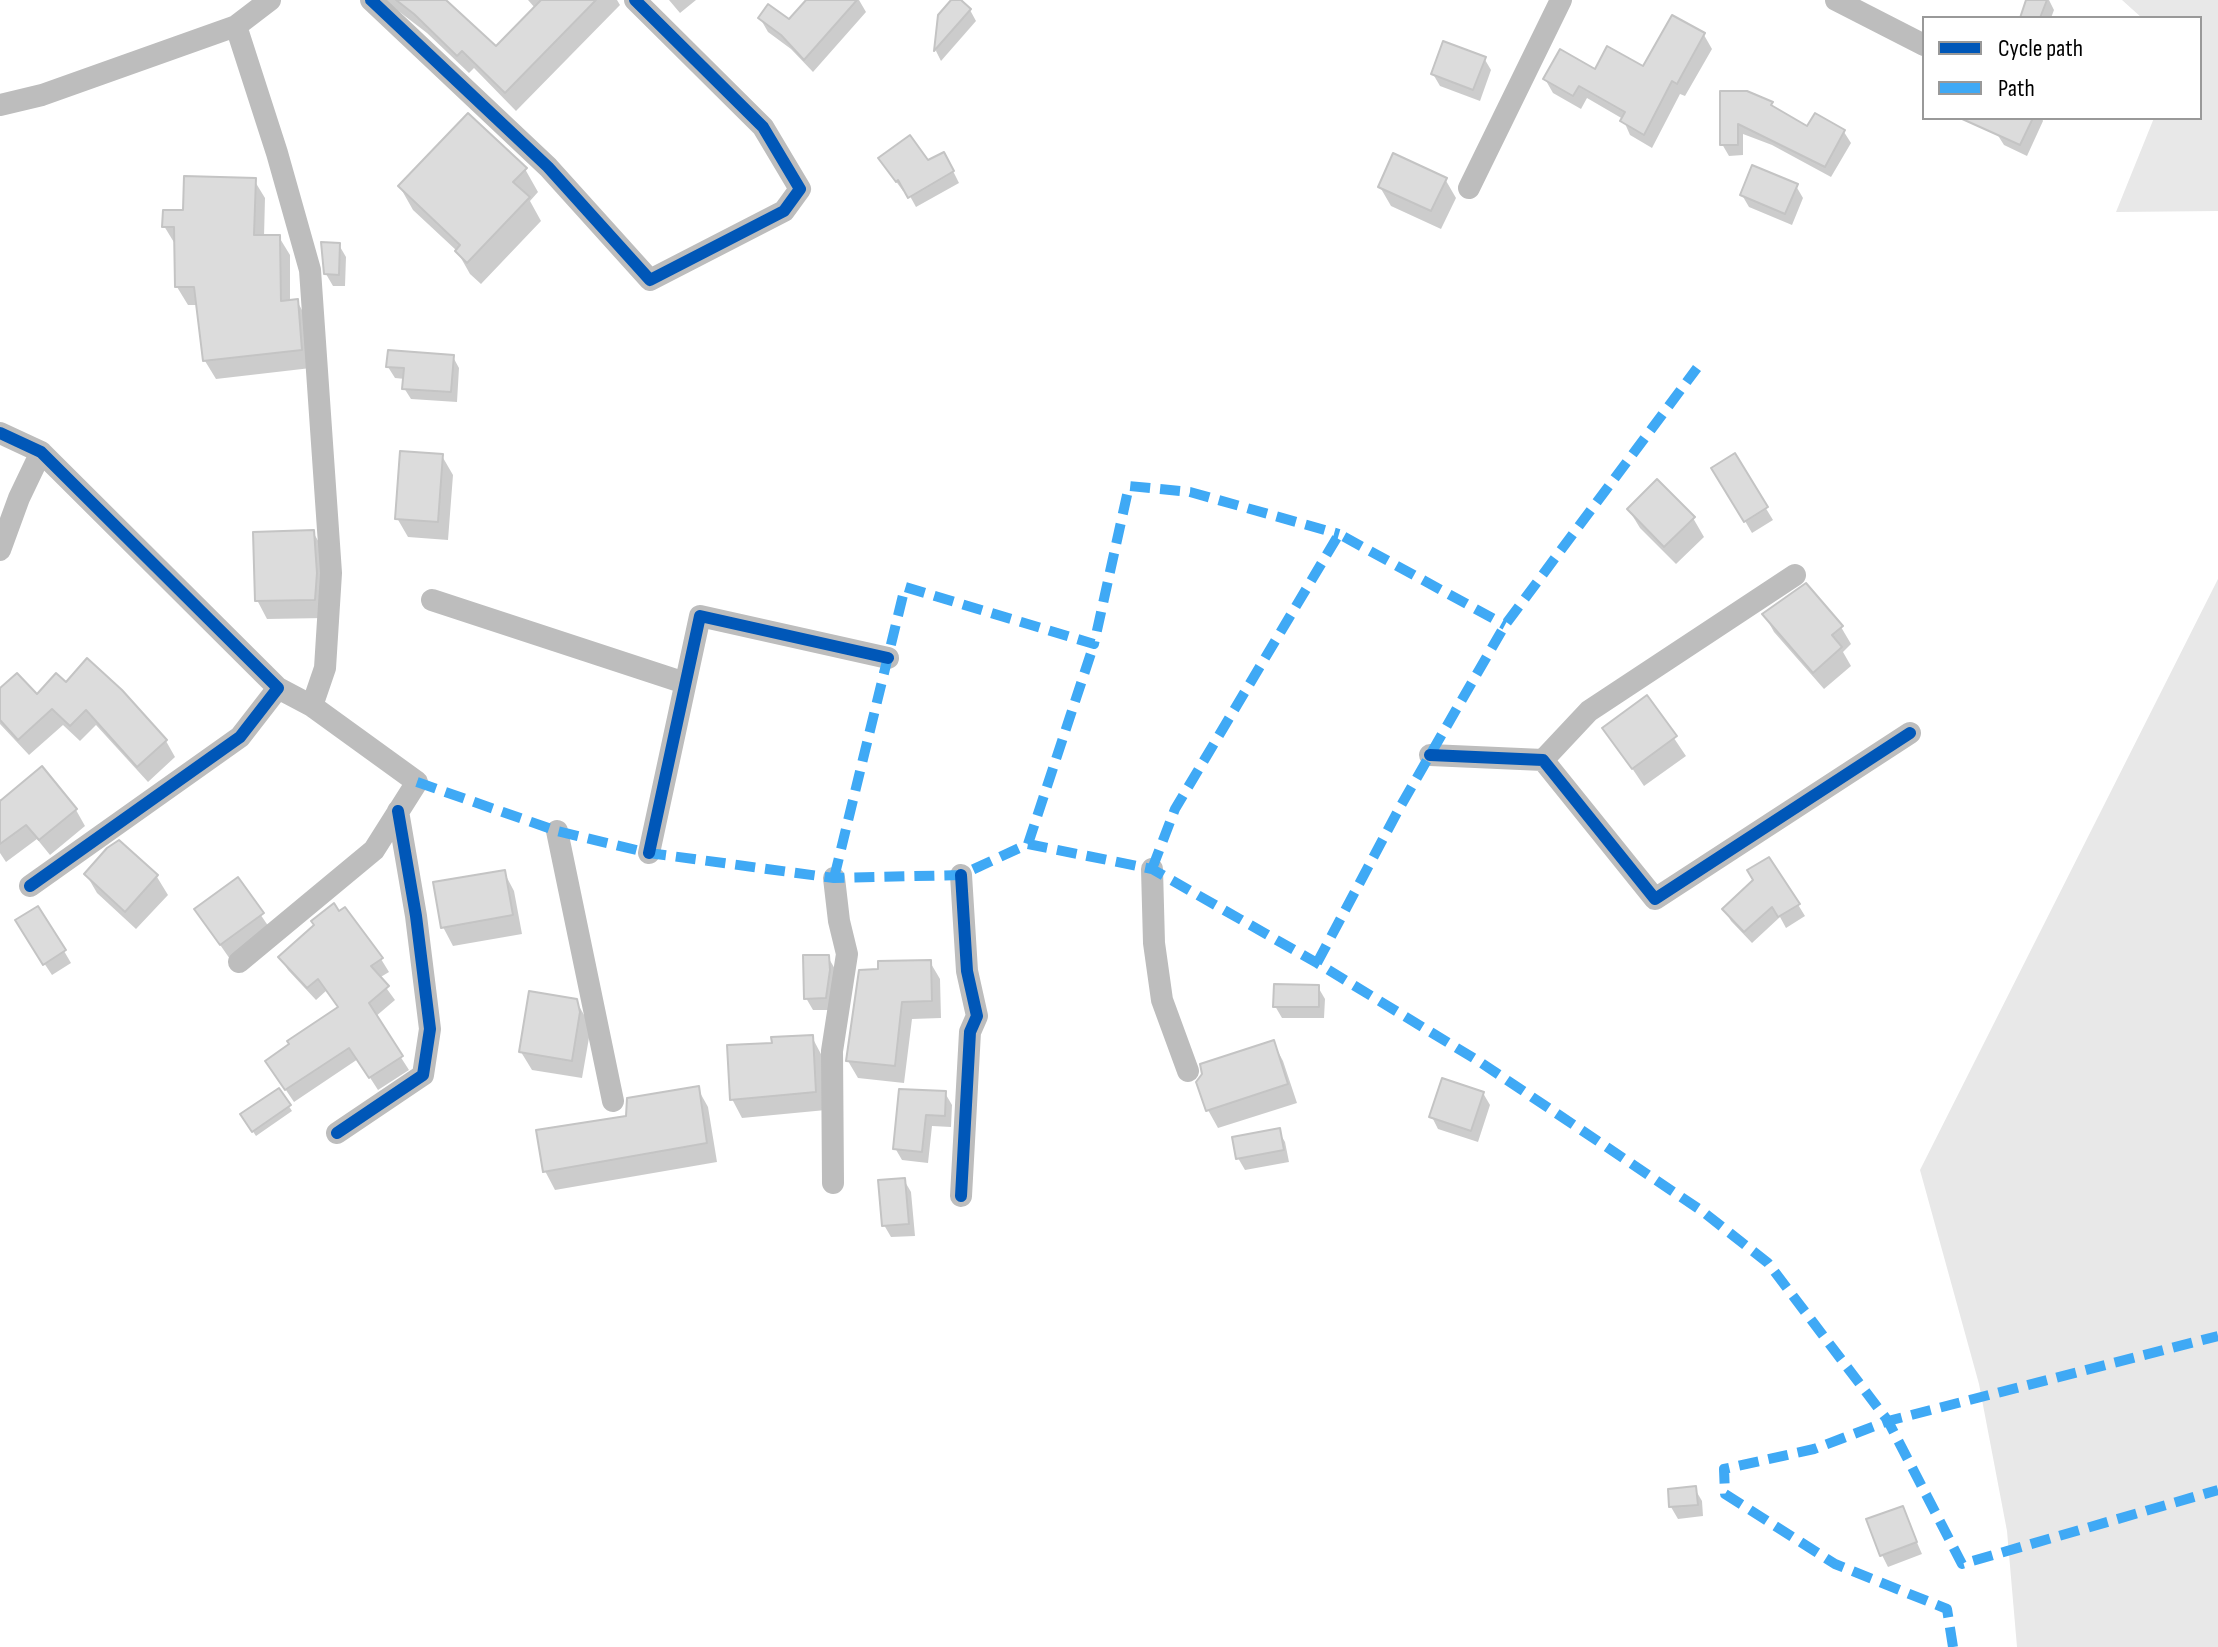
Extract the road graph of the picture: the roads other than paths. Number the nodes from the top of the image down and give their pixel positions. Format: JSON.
{"nodes":[{"id":1,"x":270,"y":0,"type":"edge"},
{"id":2,"x":371,"y":0,"type":"edge"},
{"id":3,"x":635,"y":0,"type":"edge"},
{"id":4,"x":1561,"y":0,"type":"edge"},
{"id":5,"x":1836,"y":0,"type":"edge"},
{"id":6,"x":236,"y":26,"type":"junction"},
{"id":7,"x":1922,"y":44,"type":"edge"},
{"id":8,"x":0,"y":105,"type":"edge"},
{"id":9,"x":1469,"y":188,"type":"dead end"},
{"id":10,"x":0,"y":433,"type":"edge"},
{"id":11,"x":41,"y":452,"type":"junction"},
{"id":12,"x":0,"y":550,"type":"edge"},
{"id":13,"x":1795,"y":575,"type":"dead end"},
{"id":14,"x":432,"y":600,"type":"dead end"},
{"id":15,"x":888,"y":658,"type":"dead end"},
{"id":16,"x":685,"y":683,"type":"junction"},
{"id":17,"x":278,"y":688,"type":"junction"},
{"id":18,"x":312,"y":706,"type":"junction"},
{"id":19,"x":1910,"y":733,"type":"dead end"},
{"id":20,"x":1430,"y":755,"type":"dead end"},
{"id":21,"x":1543,"y":760,"type":"junction"},
{"id":22,"x":398,"y":811,"type":"junction"},
{"id":23,"x":557,"y":831,"type":"dead end"},
{"id":24,"x":649,"y":853,"type":"dead end"},
{"id":25,"x":1152,"y":869,"type":"dead end"},
{"id":26,"x":961,"y":875,"type":"dead end"},
{"id":27,"x":834,"y":878,"type":"dead end"},
{"id":28,"x":30,"y":886,"type":"dead end"},
{"id":29,"x":239,"y":962,"type":"dead end"},
{"id":30,"x":1188,"y":1071,"type":"dead end"},
{"id":31,"x":613,"y":1101,"type":"dead end"},
{"id":32,"x":337,"y":1133,"type":"dead end"},
{"id":33,"x":833,"y":1183,"type":"dead end"},
{"id":34,"x":961,"y":1196,"type":"dead end"}],
"edges":[{"from":1,"to":6,"type":"street"},
{"from":2,"to":3,"type":"street"},
{"from":4,"to":9,"type":"street"},
{"from":5,"to":7,"type":"street"},
{"from":6,"to":8,"type":"street"},
{"from":6,"to":18,"type":"street"},
{"from":10,"to":11,"type":"street"},
{"from":11,"to":12,"type":"street"},
{"from":11,"to":17,"type":"street"},
{"from":13,"to":21,"type":"street"},
{"from":14,"to":16,"type":"street"},
{"from":15,"to":16,"type":"street"},
{"from":16,"to":24,"type":"street"},
{"from":17,"to":18,"type":"street"},
{"from":17,"to":28,"type":"street"},
{"from":18,"to":22,"type":"street"},
{"from":19,"to":21,"type":"street"},
{"from":20,"to":21,"type":"street"},
{"from":22,"to":29,"type":"street"},
{"from":22,"to":32,"type":"street"},
{"from":23,"to":31,"type":"street"},
{"from":25,"to":30,"type":"street"},
{"from":26,"to":34,"type":"street"},
{"from":27,"to":33,"type":"street"}]}
